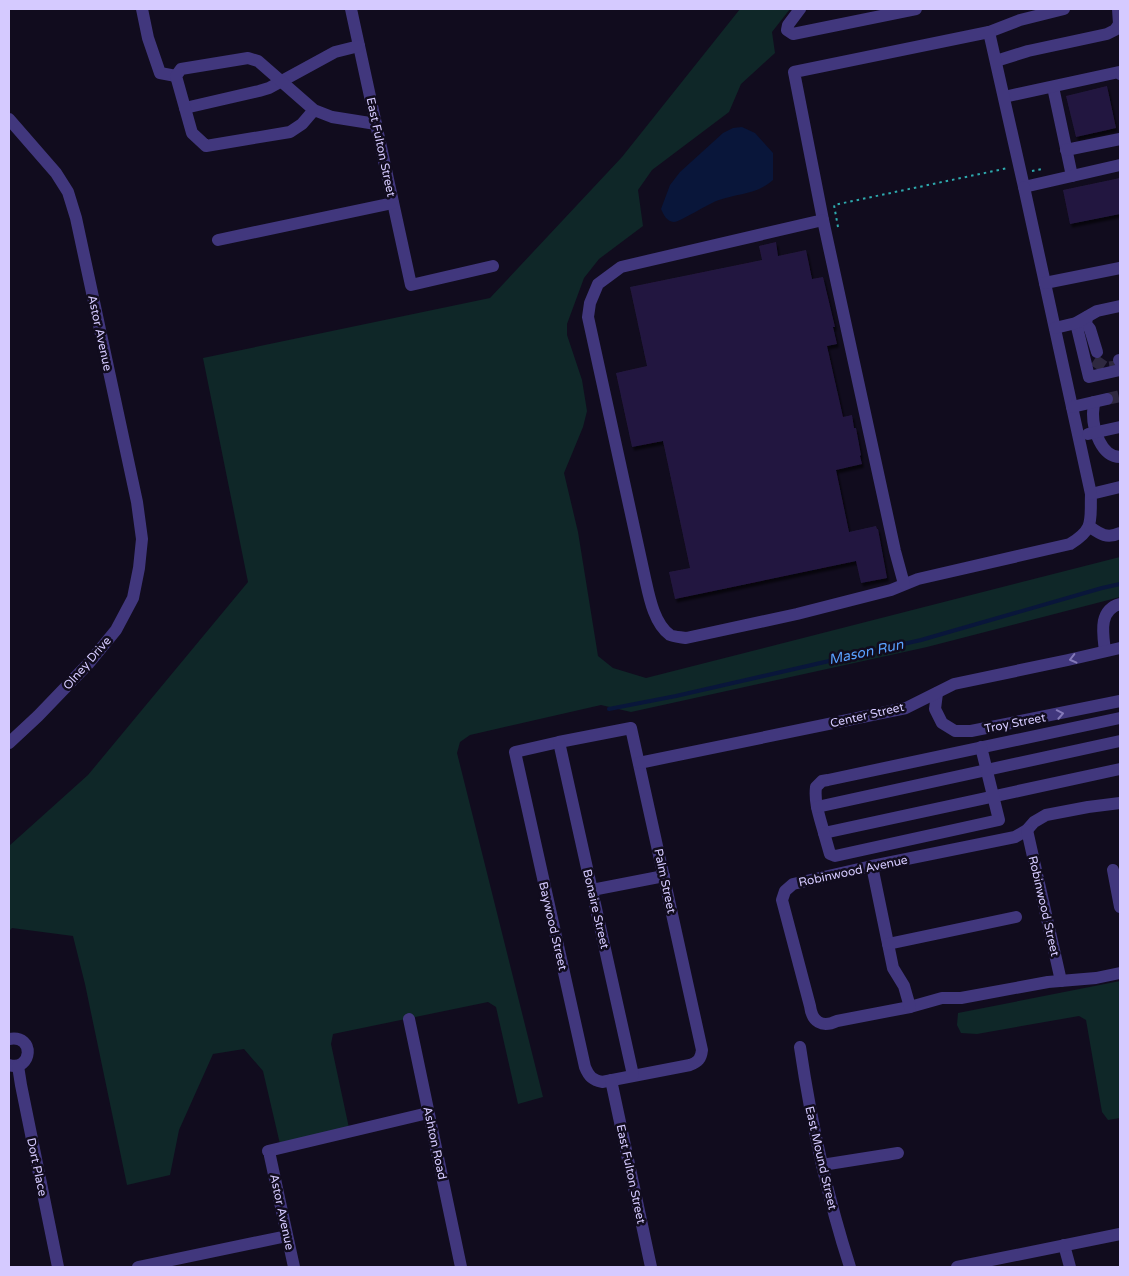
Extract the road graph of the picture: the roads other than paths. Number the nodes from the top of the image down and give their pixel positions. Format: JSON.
{"nodes":[{"id":1,"x":142,"y":9,"type":"edge"},
{"id":2,"x":351,"y":9,"type":"edge"},
{"id":3,"x":800,"y":9,"type":"edge"},
{"id":4,"x":916,"y":9,"type":"edge"},
{"id":5,"x":1064,"y":9,"type":"edge"},
{"id":6,"x":1118,"y":9,"type":"edge"},
{"id":7,"x":990,"y":32,"type":"junction"},
{"id":8,"x":359,"y":46,"type":"junction"},
{"id":9,"x":996,"y":61,"type":"junction"},
{"id":10,"x":1120,"y":74,"type":"edge"},
{"id":11,"x":176,"y":76,"type":"junction"},
{"id":12,"x":281,"y":82,"type":"junction"},
{"id":13,"x":1053,"y":87,"type":"junction"},
{"id":14,"x":1004,"y":97,"type":"junction"},
{"id":15,"x":185,"y":108,"type":"junction"},
{"id":16,"x":314,"y":110,"type":"junction"},
{"id":17,"x":9,"y":119,"type":"edge"},
{"id":18,"x":376,"y":124,"type":"junction"},
{"id":19,"x":1120,"y":139,"type":"edge"},
{"id":20,"x":1066,"y":150,"type":"junction"},
{"id":21,"x":1120,"y":165,"type":"edge"},
{"id":22,"x":1072,"y":176,"type":"junction"},
{"id":23,"x":1024,"y":187,"type":"junction"},
{"id":24,"x":393,"y":203,"type":"junction"},
{"id":25,"x":823,"y":220,"type":"junction"},
{"id":26,"x":218,"y":240,"type":"dead end"},
{"id":27,"x":493,"y":266,"type":"dead end"},
{"id":28,"x":1120,"y":268,"type":"edge"},
{"id":29,"x":1045,"y":283,"type":"junction"},
{"id":30,"x":1120,"y":306,"type":"edge"},
{"id":31,"x":1083,"y":321,"type":"junction"},
{"id":32,"x":1055,"y":328,"type":"junction"},
{"id":33,"x":1095,"y":356,"type":"dead end"},
{"id":34,"x":1120,"y":365,"type":"edge"},
{"id":35,"x":1090,"y":377,"type":"junction"},
{"id":36,"x":1067,"y":383,"type":"junction"},
{"id":37,"x":1072,"y":407,"type":"junction"},
{"id":38,"x":1120,"y":427,"type":"edge"},
{"id":39,"x":1096,"y":432,"type":"junction"},
{"id":40,"x":1078,"y":437,"type":"junction"},
{"id":41,"x":1120,"y":457,"type":"edge"},
{"id":42,"x":1120,"y":487,"type":"edge"},
{"id":43,"x":1091,"y":494,"type":"junction"},
{"id":44,"x":1090,"y":526,"type":"junction"},
{"id":45,"x":1120,"y":533,"type":"edge"},
{"id":46,"x":139,"y":568,"type":"joint"},
{"id":47,"x":904,"y":584,"type":"junction"},
{"id":48,"x":1120,"y":604,"type":"edge"},
{"id":49,"x":1120,"y":648,"type":"edge"},
{"id":50,"x":1105,"y":651,"type":"junction"},
{"id":51,"x":937,"y":693,"type":"junction"},
{"id":52,"x":1120,"y":701,"type":"edge"},
{"id":53,"x":1120,"y":718,"type":"edge"},
{"id":54,"x":1120,"y":741,"type":"edge"},
{"id":55,"x":9,"y":742,"type":"edge"},
{"id":56,"x":559,"y":742,"type":"junction"},
{"id":57,"x":982,"y":747,"type":"junction"},
{"id":58,"x":515,"y":752,"type":"joint"},
{"id":59,"x":639,"y":763,"type":"junction"},
{"id":60,"x":987,"y":769,"type":"junction"},
{"id":61,"x":1120,"y":769,"type":"edge"},
{"id":62,"x":993,"y":796,"type":"junction"},
{"id":63,"x":1120,"y":803,"type":"edge"},
{"id":64,"x":817,"y":807,"type":"junction"},
{"id":65,"x":1027,"y":830,"type":"junction"},
{"id":66,"x":824,"y":834,"type":"junction"},
{"id":67,"x":872,"y":866,"type":"junction"},
{"id":68,"x":1112,"y":870,"type":"dead end"},
{"id":69,"x":664,"y":876,"type":"junction"},
{"id":70,"x":592,"y":890,"type":"junction"},
{"id":71,"x":1120,"y":907,"type":"edge"},
{"id":72,"x":1016,"y":917,"type":"dead end"},
{"id":73,"x":888,"y":944,"type":"junction"},
{"id":74,"x":1120,"y":973,"type":"edge"},
{"id":75,"x":1061,"y":981,"type":"junction"},
{"id":76,"x":910,"y":1007,"type":"junction"},
{"id":77,"x":409,"y":1019,"type":"dead end"},
{"id":78,"x":9,"y":1039,"type":"edge"},
{"id":79,"x":800,"y":1047,"type":"dead end"},
{"id":80,"x":13,"y":1065,"type":"edge"},
{"id":81,"x":633,"y":1075,"type":"junction"},
{"id":82,"x":611,"y":1080,"type":"junction"},
{"id":83,"x":428,"y":1113,"type":"junction"},
{"id":84,"x":898,"y":1153,"type":"dead end"},
{"id":85,"x":822,"y":1165,"type":"junction"},
{"id":86,"x":1120,"y":1234,"type":"edge"},
{"id":87,"x":287,"y":1236,"type":"junction"},
{"id":88,"x":1064,"y":1245,"type":"junction"},
{"id":89,"x":979,"y":1265,"type":"edge"},
{"id":90,"x":58,"y":1267,"type":"edge"},
{"id":91,"x":138,"y":1267,"type":"edge"},
{"id":92,"x":294,"y":1267,"type":"edge"},
{"id":93,"x":461,"y":1267,"type":"edge"},
{"id":94,"x":651,"y":1267,"type":"edge"},
{"id":95,"x":850,"y":1267,"type":"edge"},
{"id":96,"x":957,"y":1267,"type":"edge"},
{"id":97,"x":1070,"y":1267,"type":"edge"}],
"edges":[{"from":1,"to":11,"type":"street"},
{"from":2,"to":8,"type":"street","name":"East Fulton Street"},
{"from":3,"to":4,"type":"street"},
{"from":5,"to":7,"type":"street"},
{"from":6,"to":9,"type":"street"},
{"from":7,"to":9,"type":"street"},
{"from":7,"to":25,"type":"street"},
{"from":8,"to":12,"type":"street"},
{"from":8,"to":18,"type":"street","name":"East Fulton Street"},
{"from":9,"to":14,"type":"street"},
{"from":10,"to":13,"type":"street"},
{"from":11,"to":12,"type":"street"},
{"from":11,"to":15,"type":"street"},
{"from":12,"to":15,"type":"street"},
{"from":12,"to":16,"type":"street"},
{"from":13,"to":14,"type":"street"},
{"from":13,"to":20,"type":"street"},
{"from":14,"to":23,"type":"street"},
{"from":15,"to":16,"type":"street"},
{"from":16,"to":18,"type":"street"},
{"from":17,"to":46,"type":"street","name":"Astor Avenue"},
{"from":18,"to":24,"type":"street","name":"East Fulton Street"},
{"from":19,"to":20,"type":"street"},
{"from":20,"to":22,"type":"street"},
{"from":21,"to":22,"type":"street"},
{"from":22,"to":23,"type":"street"},
{"from":23,"to":29,"type":"street"},
{"from":24,"to":26,"type":"street"},
{"from":24,"to":27,"type":"street","name":"East Fulton Street"},
{"from":25,"to":47,"type":"street"},
{"from":25,"to":47,"type":"street"},
{"from":28,"to":29,"type":"street"},
{"from":29,"to":32,"type":"street"},
{"from":30,"to":31,"type":"street"},
{"from":31,"to":32,"type":"street"},
{"from":31,"to":33,"type":"street"},
{"from":31,"to":35,"type":"street"},
{"from":32,"to":36,"type":"street"},
{"from":34,"to":35,"type":"street"},
{"from":35,"to":36,"type":"street"},
{"from":36,"to":37,"type":"street"},
{"from":37,"to":39,"type":"street"},
{"from":37,"to":40,"type":"street"},
{"from":38,"to":39,"type":"street"},
{"from":39,"to":40,"type":"street"},
{"from":39,"to":41,"type":"street"},
{"from":40,"to":43,"type":"street"},
{"from":42,"to":43,"type":"street"},
{"from":43,"to":44,"type":"street"},
{"from":44,"to":45,"type":"street"},
{"from":44,"to":47,"type":"street"},
{"from":46,"to":55,"type":"street","name":"Olney Drive"},
{"from":48,"to":50,"type":"street"},
{"from":49,"to":50,"type":"street","name":"Center Street"},
{"from":50,"to":51,"type":"street","name":"Center Street","one_way":true},
{"from":51,"to":52,"type":"street","name":"Troy Street","one_way":true},
{"from":51,"to":59,"type":"street","name":"Center Street"},
{"from":53,"to":57,"type":"street"},
{"from":54,"to":60,"type":"street"},
{"from":56,"to":58,"type":"street","name":"Palm Street"},
{"from":56,"to":59,"type":"street","name":"Palm Street"},
{"from":56,"to":70,"type":"street","name":"Bonaire Street"},
{"from":57,"to":60,"type":"street"},
{"from":57,"to":64,"type":"street"},
{"from":58,"to":82,"type":"street","name":"Baywood Street"},
{"from":59,"to":69,"type":"street","name":"Palm Street"},
{"from":60,"to":62,"type":"street"},
{"from":60,"to":64,"type":"street"},
{"from":61,"to":62,"type":"street"},
{"from":62,"to":66,"type":"street"},
{"from":62,"to":66,"type":"street"},
{"from":63,"to":65,"type":"street","name":"Robinwood Avenue"},
{"from":64,"to":66,"type":"street"},
{"from":65,"to":67,"type":"street","name":"Robinwood Avenue"},
{"from":65,"to":75,"type":"street","name":"Robinwood Street"},
{"from":67,"to":73,"type":"street"},
{"from":67,"to":76,"type":"street","name":"Robinwood Avenue"},
{"from":68,"to":71,"type":"street"},
{"from":69,"to":70,"type":"street"},
{"from":69,"to":81,"type":"street","name":"Palm Street"},
{"from":70,"to":81,"type":"street","name":"Bonaire Street"},
{"from":72,"to":73,"type":"street"},
{"from":73,"to":76,"type":"street"},
{"from":74,"to":75,"type":"street","name":"Robinwood Avenue"},
{"from":75,"to":76,"type":"street","name":"Robinwood Avenue"},
{"from":77,"to":83,"type":"street","name":"Ashton Road"},
{"from":78,"to":80,"type":"street","name":"Dort Place"},
{"from":79,"to":85,"type":"street","name":"East Mound Street"},
{"from":80,"to":90,"type":"street","name":"Dort Place"},
{"from":81,"to":82,"type":"street","name":"Palm Street"},
{"from":82,"to":94,"type":"street","name":"East Fulton Street"},
{"from":83,"to":87,"type":"street","name":"Astor Avenue"},
{"from":83,"to":93,"type":"street","name":"Ashton Road"},
{"from":84,"to":85,"type":"street"},
{"from":85,"to":95,"type":"street","name":"East Mound Street"},
{"from":86,"to":88,"type":"street"},
{"from":87,"to":91,"type":"street"},
{"from":87,"to":92,"type":"street","name":"Astor Avenue"},
{"from":88,"to":89,"type":"street"},
{"from":88,"to":97,"type":"street"},
{"from":89,"to":96,"type":"street"}]}
